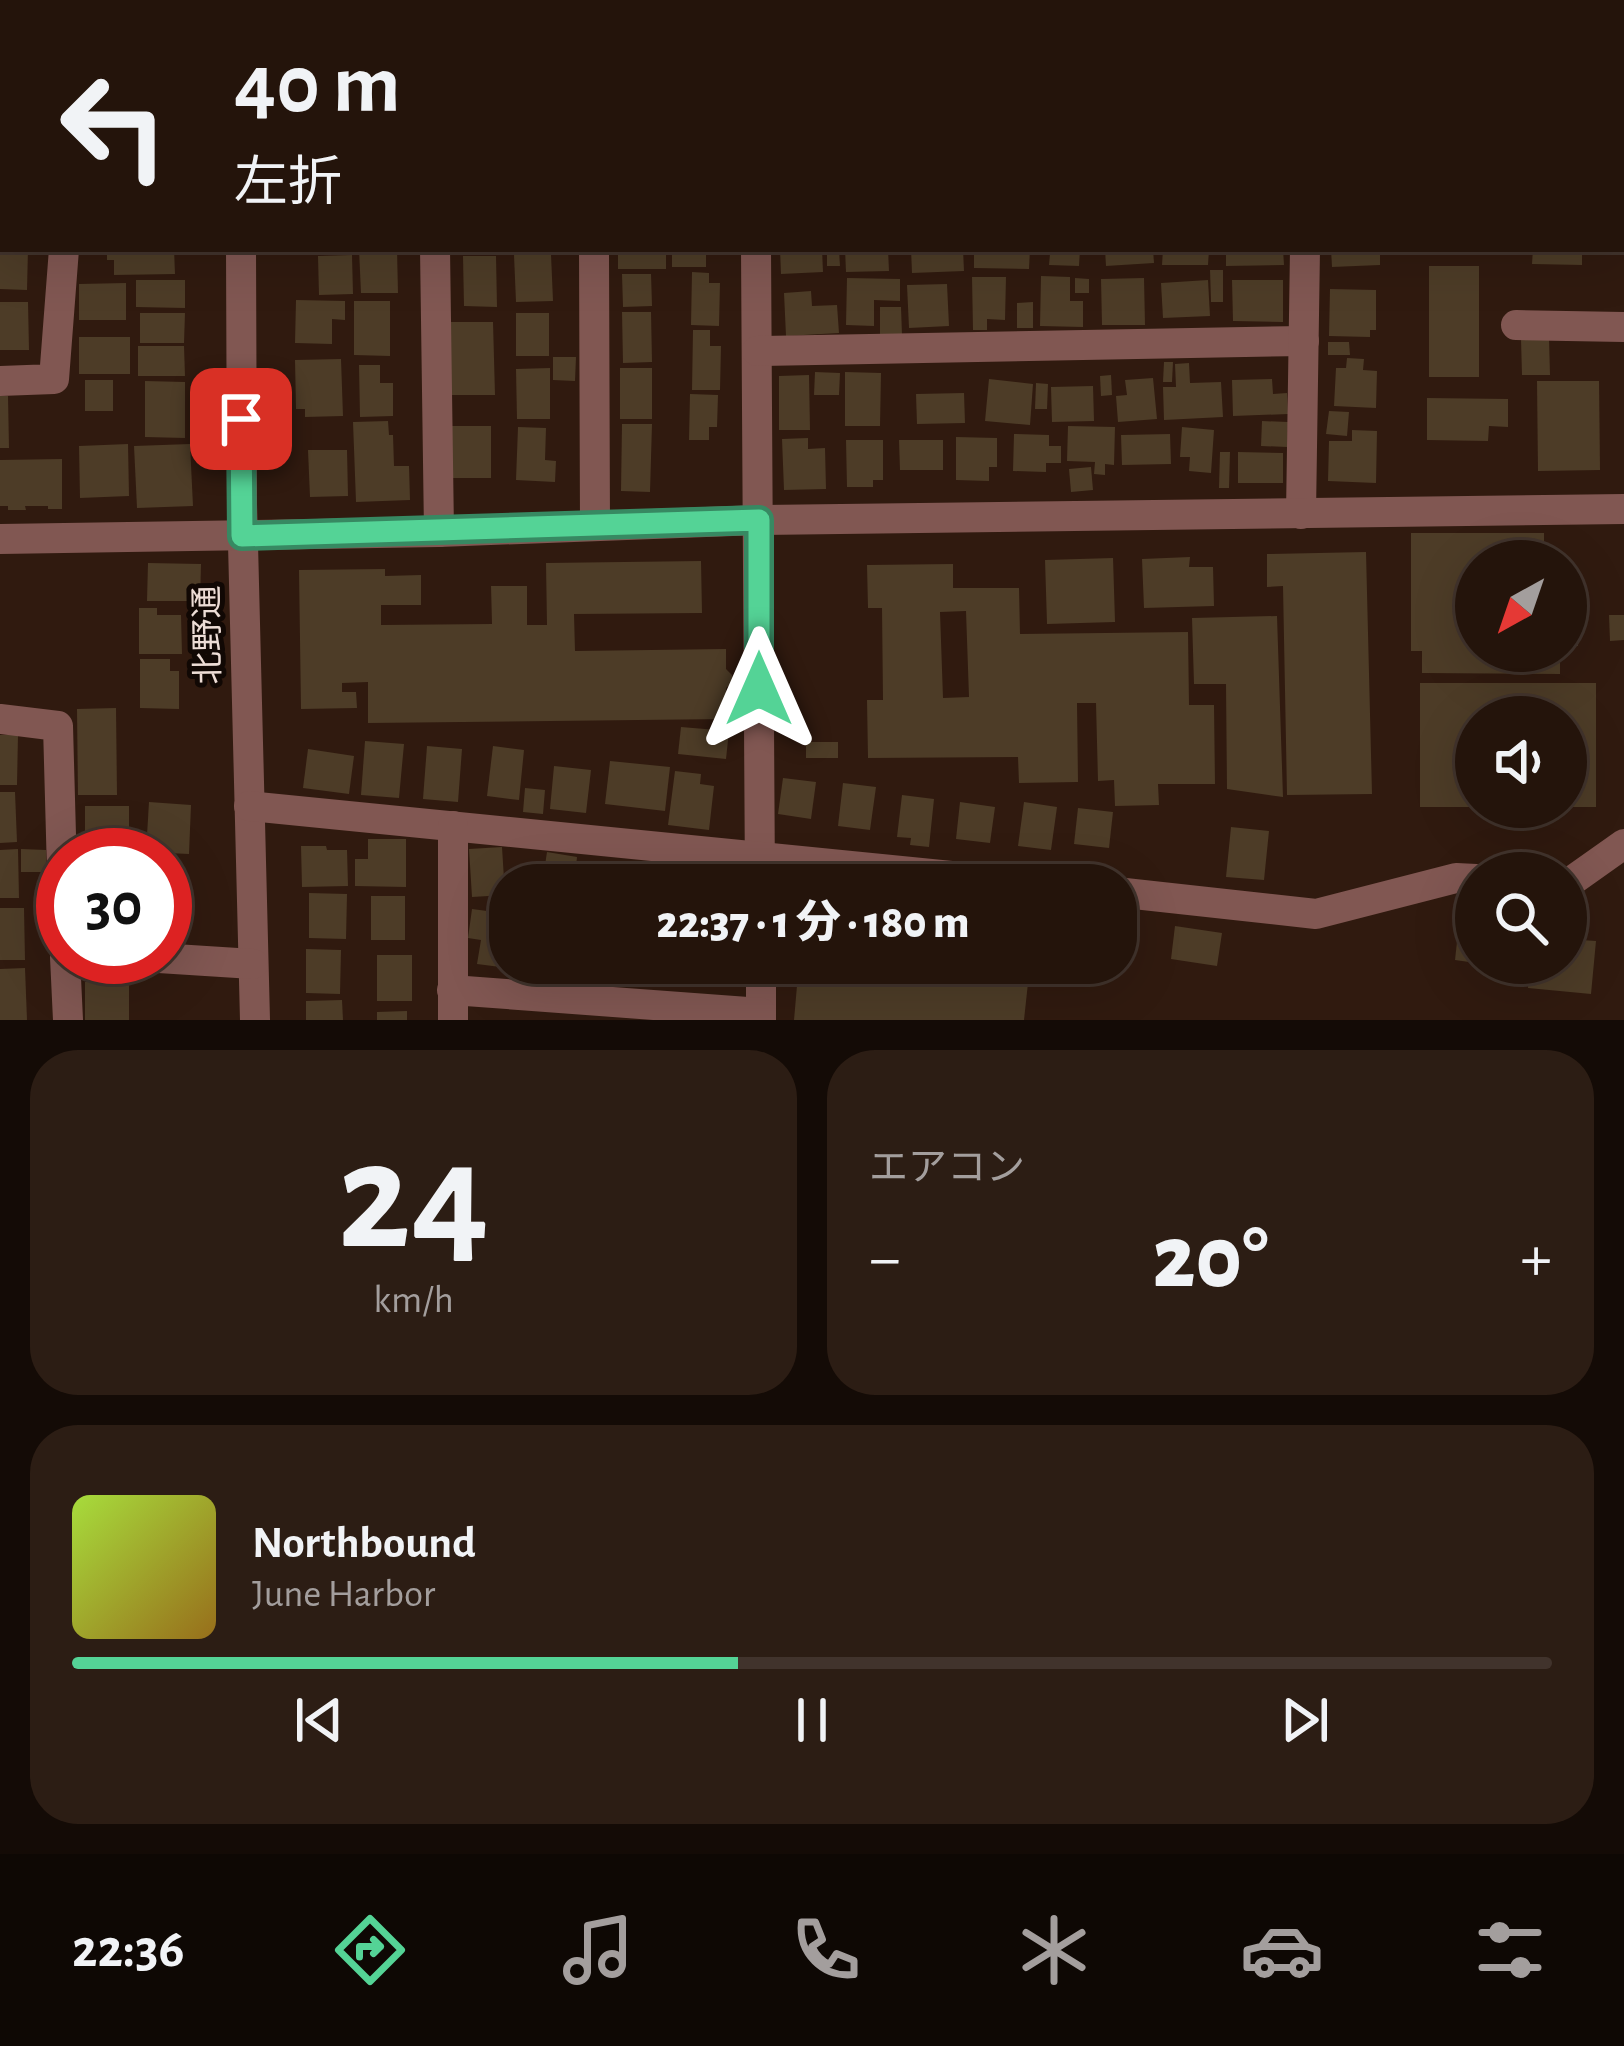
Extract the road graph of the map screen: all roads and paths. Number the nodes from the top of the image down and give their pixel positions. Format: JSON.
{"nodes":[{"id":1,"x":64,"y":252,"type":"edge"},
{"id":2,"x":241,"y":252,"type":"edge"},
{"id":3,"x":435,"y":252,"type":"edge"},
{"id":4,"x":594,"y":252,"type":"edge"},
{"id":5,"x":756,"y":252,"type":"edge"},
{"id":6,"x":1305,"y":252,"type":"edge"},
{"id":7,"x":1516,"y":325,"type":"dead end"},
{"id":8,"x":1624,"y":327,"type":"edge"},
{"id":9,"x":1304,"y":341,"type":"junction"},
{"id":10,"x":757,"y":351,"type":"junction"},
{"id":11,"x":0,"y":381,"type":"edge"},
{"id":12,"x":1624,"y":509,"type":"edge"},
{"id":13,"x":1301,"y":514,"type":"junction"},
{"id":14,"x":759,"y":520,"type":"junction"},
{"id":15,"x":596,"y":524,"type":"junction"},
{"id":16,"x":439,"y":532,"type":"junction"},
{"id":17,"x":242,"y":536,"type":"junction"},
{"id":18,"x":0,"y":539,"type":"edge"},
{"id":19,"x":0,"y":719,"type":"edge"},
{"id":20,"x":249,"y":806,"type":"junction"},
{"id":21,"x":453,"y":826,"type":"junction"},
{"id":22,"x":61,"y":828,"type":"edge"},
{"id":23,"x":1624,"y":844,"type":"edge"},
{"id":24,"x":706,"y":864,"type":"edge"},
{"id":25,"x":759,"y":864,"type":"edge"},
{"id":26,"x":1587,"y":870,"type":"edge"},
{"id":27,"x":1455,"y":878,"type":"edge"},
{"id":28,"x":1137,"y":894,"type":"edge"},
{"id":29,"x":192,"y":960,"type":"edge"},
{"id":30,"x":253,"y":964,"type":"junction"},
{"id":31,"x":66,"y":984,"type":"edge"},
{"id":32,"x":761,"y":984,"type":"edge"},
{"id":33,"x":452,"y":1005,"type":"edge"},
{"id":34,"x":761,"y":1017,"type":"edge"},
{"id":35,"x":68,"y":1020,"type":"edge"},
{"id":36,"x":255,"y":1020,"type":"edge"}],
"edges":[{"from":1,"to":11,"type":"street"},
{"from":2,"to":17,"type":"street","name":"北野通"},
{"from":3,"to":16,"type":"street"},
{"from":4,"to":15,"type":"street"},
{"from":5,"to":10,"type":"street"},
{"from":6,"to":9,"type":"street"},
{"from":7,"to":8,"type":"street"},
{"from":9,"to":10,"type":"street"},
{"from":9,"to":13,"type":"street"},
{"from":10,"to":14,"type":"street"},
{"from":12,"to":13,"type":"street"},
{"from":13,"to":14,"type":"street"},
{"from":14,"to":15,"type":"street"},
{"from":14,"to":25,"type":"street"},
{"from":15,"to":16,"type":"street"},
{"from":16,"to":17,"type":"street"},
{"from":17,"to":18,"type":"street"},
{"from":17,"to":20,"type":"street","name":"北野通"},
{"from":19,"to":22,"type":"street"},
{"from":20,"to":21,"type":"street"},
{"from":20,"to":30,"type":"street","name":"北野通"},
{"from":21,"to":24,"type":"street"},
{"from":21,"to":33,"type":"street"},
{"from":23,"to":26,"type":"street"},
{"from":27,"to":28,"type":"street"},
{"from":29,"to":30,"type":"street"},
{"from":30,"to":36,"type":"street","name":"北野通"},
{"from":31,"to":35,"type":"street"},
{"from":32,"to":34,"type":"street"},
{"from":33,"to":34,"type":"street"}]}
